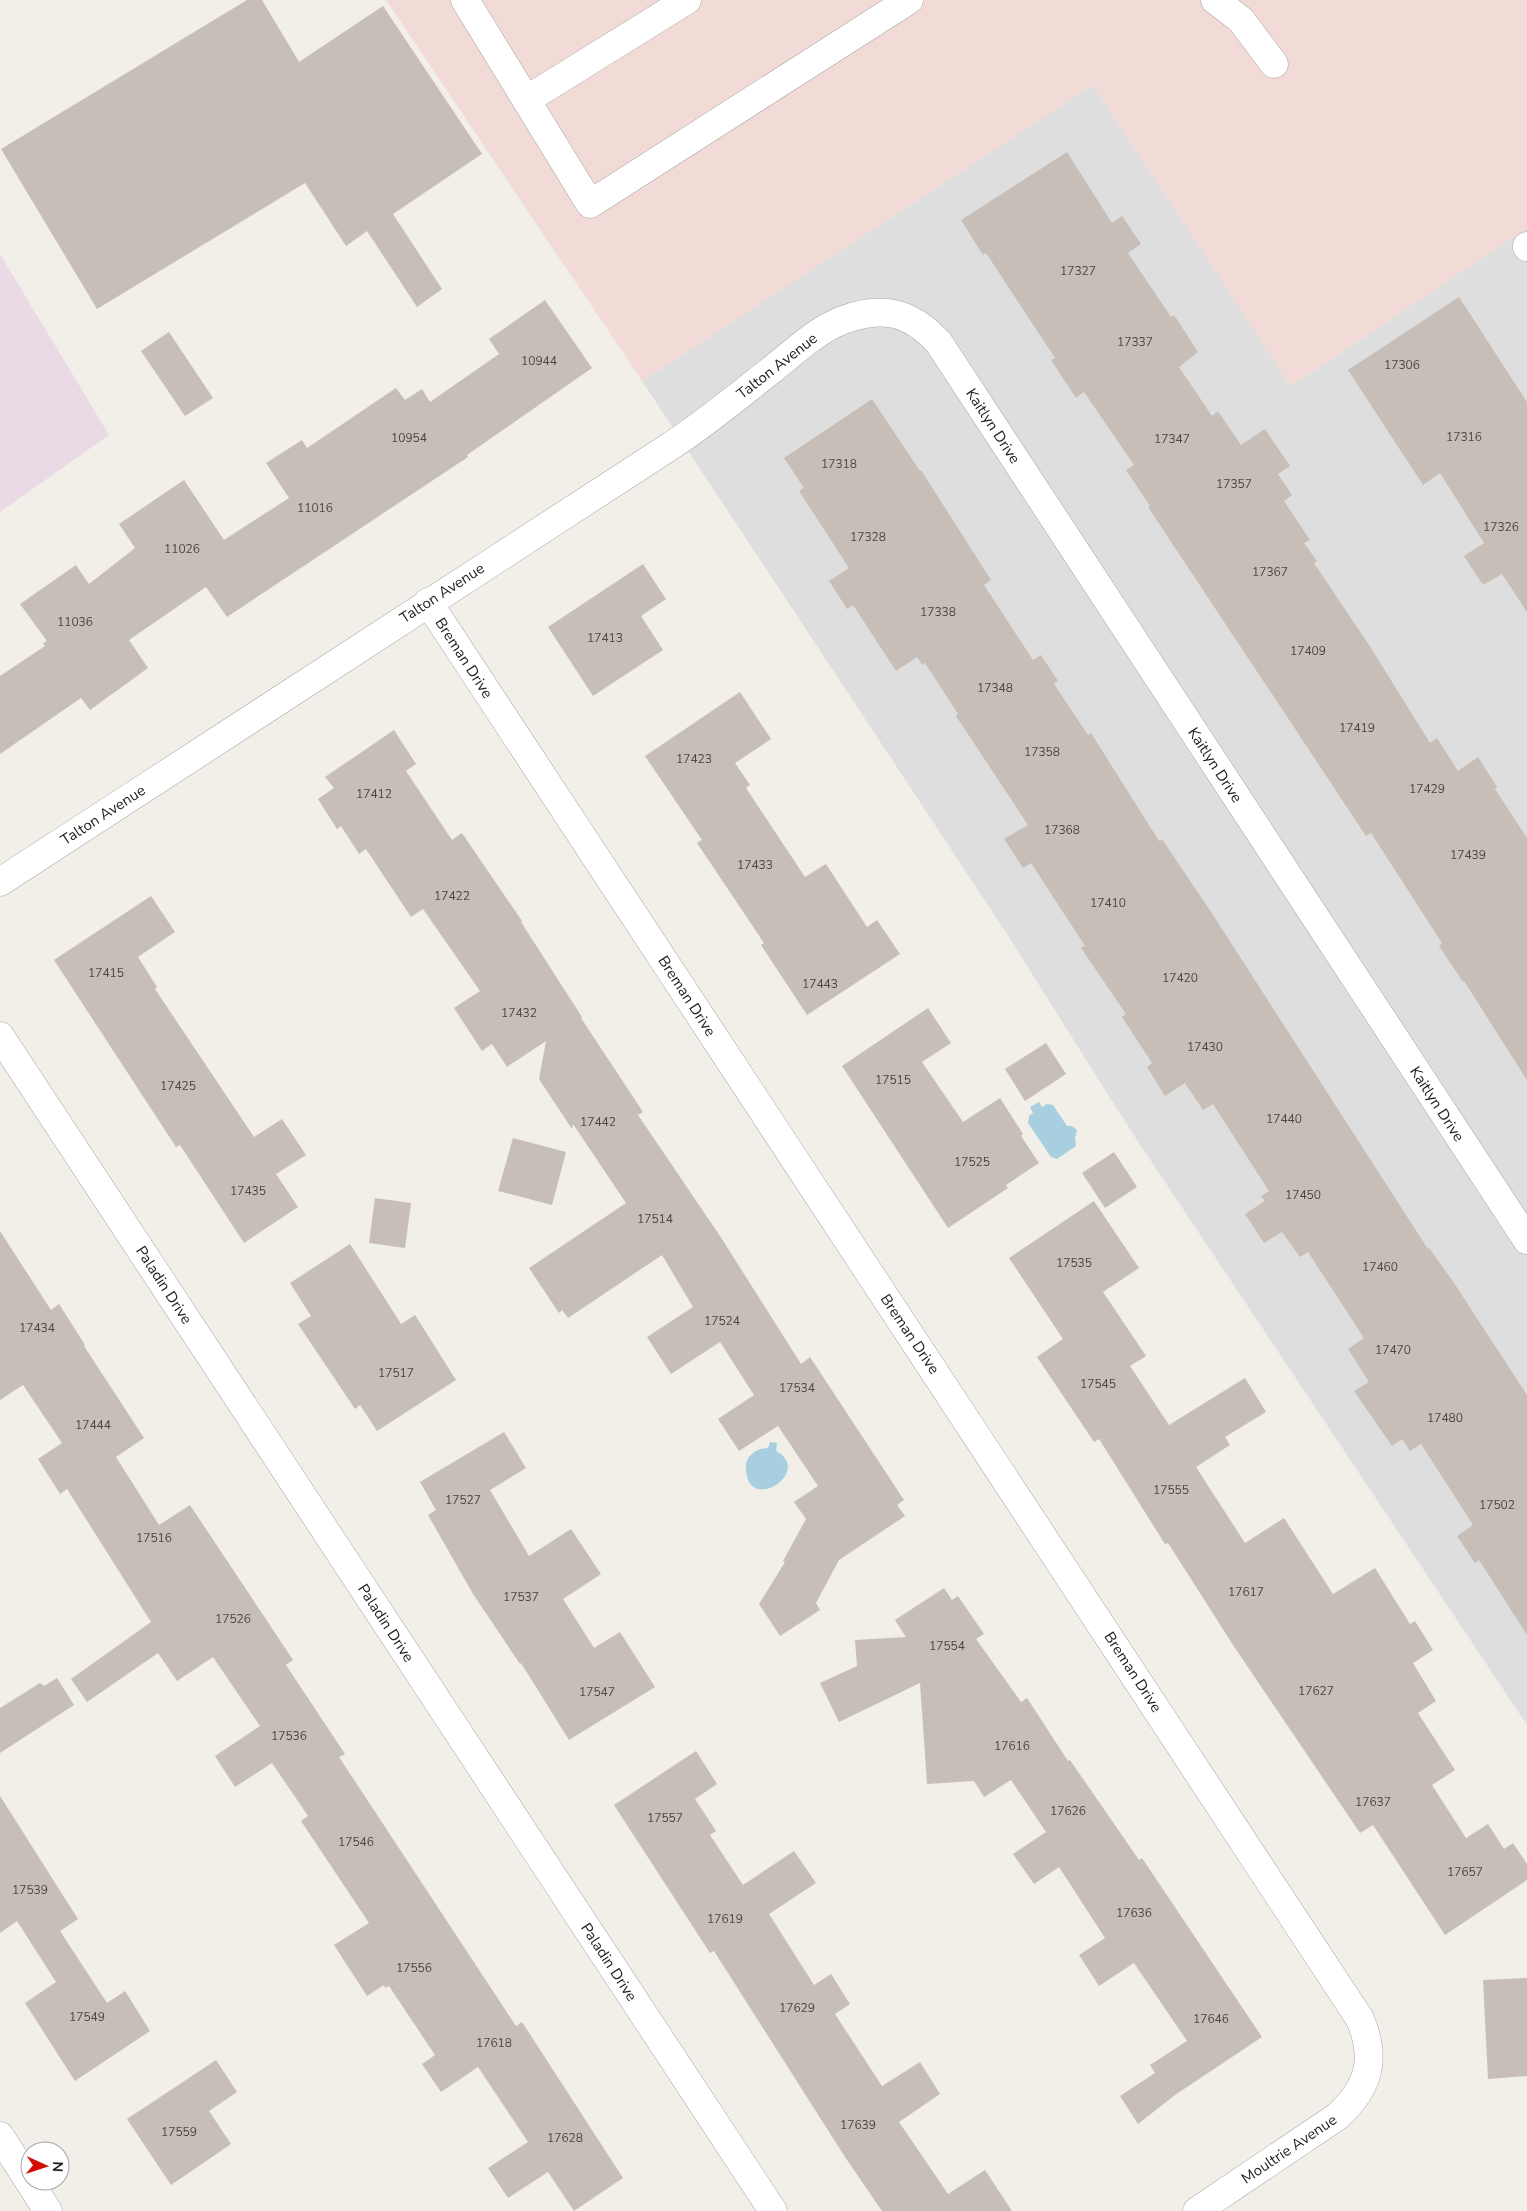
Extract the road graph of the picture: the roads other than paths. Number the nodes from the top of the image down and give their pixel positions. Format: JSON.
{"nodes":[{"id":1,"x":465,"y":0,"type":"edge"},
{"id":2,"x":687,"y":0,"type":"edge"},
{"id":3,"x":910,"y":0,"type":"edge"},
{"id":4,"x":1215,"y":0,"type":"edge"},
{"id":5,"x":1274,"y":64,"type":"dead end"},
{"id":6,"x":526,"y":100,"type":"junction"},
{"id":7,"x":884,"y":313,"type":"joint"},
{"id":8,"x":428,"y":602,"type":"junction"},
{"id":9,"x":0,"y":882,"type":"edge"},
{"id":10,"x":0,"y":1036,"type":"edge"},
{"id":11,"x":1527,"y":1240,"type":"edge"},
{"id":12,"x":1367,"y":2073,"type":"joint"},
{"id":13,"x":0,"y":2136,"type":"edge"},
{"id":14,"x":48,"y":2211,"type":"edge"},
{"id":15,"x":773,"y":2211,"type":"edge"},
{"id":16,"x":1197,"y":2211,"type":"edge"}],
"edges":[{"from":1,"to":6,"type":"street"},
{"from":2,"to":6,"type":"street"},
{"from":3,"to":6,"type":"street"},
{"from":4,"to":5,"type":"street"},
{"from":7,"to":8,"type":"street","name":"Talton Avenue"},
{"from":7,"to":11,"type":"street","name":"Kaitlyn Drive"},
{"from":8,"to":9,"type":"street","name":"Talton Avenue"},
{"from":8,"to":12,"type":"street","name":"Breman Drive"},
{"from":10,"to":15,"type":"street","name":"Paladin Drive"},
{"from":12,"to":16,"type":"street","name":"Moultrie Avenue"},
{"from":13,"to":14,"type":"street"}]}
